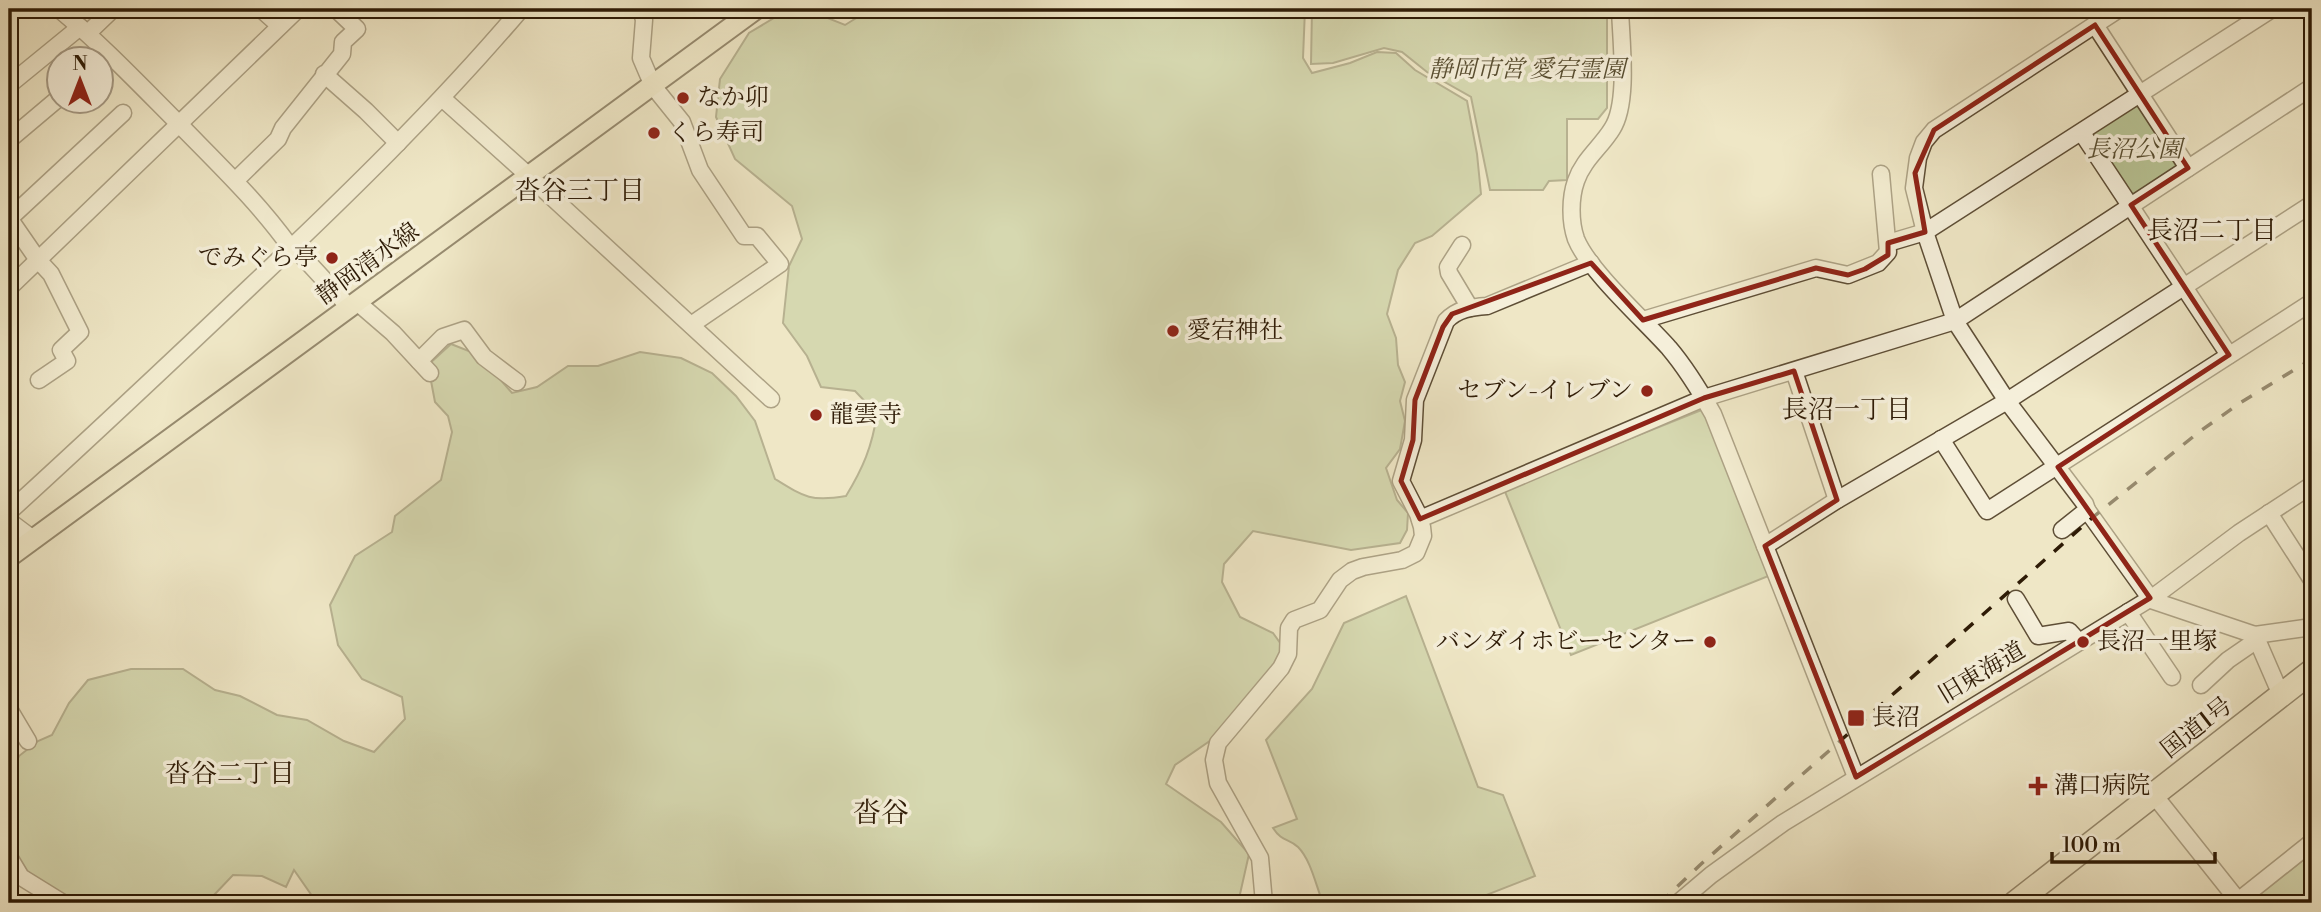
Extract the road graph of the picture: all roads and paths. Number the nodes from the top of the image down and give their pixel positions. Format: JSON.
{"nodes":[{"id":1,"x":59,"y":9,"type":"edge"},
{"id":2,"x":113,"y":9,"type":"edge"},
{"id":3,"x":261,"y":9,"type":"edge"},
{"id":4,"x":298,"y":9,"type":"edge"},
{"id":5,"x":337,"y":9,"type":"edge"},
{"id":6,"x":521,"y":9,"type":"edge"},
{"id":7,"x":641,"y":9,"type":"edge"},
{"id":8,"x":756,"y":9,"type":"edge"},
{"id":9,"x":1620,"y":9,"type":"edge"},
{"id":10,"x":2119,"y":9,"type":"edge"},
{"id":11,"x":2272,"y":9,"type":"edge"},
{"id":12,"x":2095,"y":25,"type":"junction"},
{"id":13,"x":280,"y":26,"type":"junction"},
{"id":14,"x":84,"y":30,"type":"junction"},
{"id":15,"x":97,"y":46,"type":"edge"},
{"id":16,"x":116,"y":67,"type":"edge"},
{"id":17,"x":324,"y":74,"type":"junction"},
{"id":18,"x":9,"y":85,"type":"edge"},
{"id":19,"x":653,"y":86,"type":"junction"},
{"id":20,"x":2311,"y":92,"type":"edge"},
{"id":21,"x":2140,"y":93,"type":"junction"},
{"id":22,"x":442,"y":98,"type":"junction"},
{"id":23,"x":46,"y":109,"type":"edge"},
{"id":24,"x":123,"y":113,"type":"dead end"},
{"id":25,"x":178,"y":124,"type":"junction"},
{"id":26,"x":2082,"y":133,"type":"junction"},
{"id":27,"x":9,"y":140,"type":"edge"},
{"id":28,"x":398,"y":144,"type":"junction"},
{"id":29,"x":2188,"y":168,"type":"junction"},
{"id":30,"x":1881,"y":174,"type":"dead end"},
{"id":31,"x":529,"y":176,"type":"junction"},
{"id":32,"x":236,"y":180,"type":"junction"},
{"id":33,"x":2312,"y":204,"type":"edge"},
{"id":34,"x":2131,"y":205,"type":"junction"},
{"id":35,"x":9,"y":219,"type":"edge"},
{"id":36,"x":1925,"y":232,"type":"junction"},
{"id":37,"x":1888,"y":243,"type":"junction"},
{"id":38,"x":1462,"y":245,"type":"dead end"},
{"id":39,"x":292,"y":247,"type":"junction"},
{"id":40,"x":38,"y":260,"type":"junction"},
{"id":41,"x":1591,"y":263,"type":"junction"},
{"id":42,"x":9,"y":288,"type":"edge"},
{"id":43,"x":2184,"y":288,"type":"junction"},
{"id":44,"x":2312,"y":302,"type":"edge"},
{"id":45,"x":353,"y":305,"type":"junction"},
{"id":46,"x":1470,"y":307,"type":"junction"},
{"id":47,"x":1643,"y":320,"type":"junction"},
{"id":48,"x":1955,"y":321,"type":"junction"},
{"id":49,"x":691,"y":325,"type":"junction"},
{"id":50,"x":2229,"y":355,"type":"junction"},
{"id":51,"x":1794,"y":371,"type":"junction"},
{"id":52,"x":39,"y":380,"type":"dead end"},
{"id":53,"x":517,"y":382,"type":"dead end"},
{"id":54,"x":1704,"y":398,"type":"junction"},
{"id":55,"x":771,"y":399,"type":"dead end"},
{"id":56,"x":2007,"y":401,"type":"junction"},
{"id":57,"x":1941,"y":439,"type":"junction"},
{"id":58,"x":2058,"y":467,"type":"junction"},
{"id":59,"x":2312,"y":485,"type":"edge"},
{"id":60,"x":1838,"y":500,"type":"junction"},
{"id":61,"x":2087,"y":510,"type":"junction"},
{"id":62,"x":9,"y":512,"type":"edge"},
{"id":63,"x":2269,"y":513,"type":"junction"},
{"id":64,"x":1420,"y":519,"type":"junction"},
{"id":65,"x":9,"y":521,"type":"edge"},
{"id":66,"x":2062,"y":530,"type":"dead end"},
{"id":67,"x":33,"y":540,"type":"junction"},
{"id":68,"x":1765,"y":546,"type":"junction"},
{"id":69,"x":9,"y":557,"type":"edge"},
{"id":70,"x":2312,"y":580,"type":"edge"},
{"id":71,"x":2016,"y":599,"type":"dead end"},
{"id":72,"x":2149,"y":599,"type":"junction"},
{"id":73,"x":2128,"y":611,"type":"junction"},
{"id":74,"x":2312,"y":627,"type":"edge"},
{"id":75,"x":2256,"y":637,"type":"junction"},
{"id":76,"x":2079,"y":642,"type":"junction"},
{"id":77,"x":2312,"y":671,"type":"edge"},
{"id":78,"x":2172,"y":677,"type":"dead end"},
{"id":79,"x":2201,"y":685,"type":"dead end"},
{"id":80,"x":2312,"y":690,"type":"edge"},
{"id":81,"x":2281,"y":695,"type":"junction"},
{"id":82,"x":9,"y":709,"type":"edge"},
{"id":83,"x":28,"y":741,"type":"dead end"},
{"id":84,"x":1856,"y":777,"type":"junction"},
{"id":85,"x":2158,"y":801,"type":"junction"},
{"id":86,"x":2312,"y":842,"type":"edge"},
{"id":87,"x":9,"y":857,"type":"edge"},
{"id":88,"x":21,"y":877,"type":"junction"},
{"id":89,"x":9,"y":889,"type":"edge"},
{"id":90,"x":2239,"y":902,"type":"edge"},
{"id":91,"x":63,"y":903,"type":"edge"},
{"id":92,"x":1264,"y":903,"type":"edge"},
{"id":93,"x":1678,"y":903,"type":"edge"},
{"id":94,"x":2015,"y":903,"type":"edge"},
{"id":95,"x":2037,"y":903,"type":"edge"}],
"edges":[{"from":1,"to":14,"type":"street"},
{"from":2,"to":14,"type":"street"},
{"from":3,"to":13,"type":"street"},
{"from":4,"to":13,"type":"street"},
{"from":5,"to":17,"type":"street"},
{"from":6,"to":22,"type":"street"},
{"from":7,"to":19,"type":"street"},
{"from":8,"to":19,"type":"main road","name":"静岡清水線"},
{"from":9,"to":41,"type":"street"},
{"from":10,"to":12,"type":"street"},
{"from":11,"to":21,"type":"street"},
{"from":12,"to":21,"type":"street"},
{"from":12,"to":36,"type":"street"},
{"from":13,"to":25,"type":"street"},
{"from":14,"to":15,"type":"street"},
{"from":14,"to":18,"type":"street"},
{"from":16,"to":25,"type":"street"},
{"from":17,"to":28,"type":"street"},
{"from":17,"to":32,"type":"street"},
{"from":19,"to":31,"type":"main road","name":"静岡清水線"},
{"from":19,"to":49,"type":"street"},
{"from":20,"to":29,"type":"street"},
{"from":21,"to":26,"type":"street"},
{"from":21,"to":29,"type":"street"},
{"from":22,"to":28,"type":"street"},
{"from":22,"to":31,"type":"street"},
{"from":23,"to":27,"type":"street"},
{"from":24,"to":35,"type":"street"},
{"from":25,"to":32,"type":"street"},
{"from":25,"to":40,"type":"street"},
{"from":26,"to":34,"type":"street"},
{"from":26,"to":36,"type":"street"},
{"from":28,"to":39,"type":"street"},
{"from":29,"to":34,"type":"street"},
{"from":30,"to":37,"type":"street"},
{"from":31,"to":45,"type":"main road","name":"静岡清水線"},
{"from":31,"to":49,"type":"street"},
{"from":32,"to":39,"type":"street"},
{"from":33,"to":43,"type":"street"},
{"from":34,"to":43,"type":"street"},
{"from":34,"to":48,"type":"street"},
{"from":35,"to":40,"type":"street"},
{"from":36,"to":37,"type":"street"},
{"from":36,"to":48,"type":"street"},
{"from":37,"to":47,"type":"street"},
{"from":38,"to":46,"type":"street"},
{"from":39,"to":45,"type":"street"},
{"from":39,"to":62,"type":"street"},
{"from":40,"to":42,"type":"street"},
{"from":40,"to":52,"type":"street"},
{"from":41,"to":46,"type":"street"},
{"from":41,"to":47,"type":"street"},
{"from":43,"to":50,"type":"street"},
{"from":43,"to":56,"type":"street"},
{"from":44,"to":50,"type":"street"},
{"from":45,"to":53,"type":"street"},
{"from":45,"to":67,"type":"main road","name":"静岡清水線"},
{"from":46,"to":64,"type":"street"},
{"from":47,"to":54,"type":"street"},
{"from":48,"to":51,"type":"street"},
{"from":48,"to":56,"type":"street"},
{"from":49,"to":55,"type":"street"},
{"from":50,"to":58,"type":"street"},
{"from":51,"to":54,"type":"street"},
{"from":51,"to":60,"type":"street"},
{"from":54,"to":64,"type":"street"},
{"from":54,"to":68,"type":"street"},
{"from":56,"to":57,"type":"street"},
{"from":56,"to":58,"type":"street"},
{"from":57,"to":58,"type":"street"},
{"from":57,"to":60,"type":"street"},
{"from":58,"to":61,"type":"street"},
{"from":59,"to":63,"type":"street","name":"旧東海道"},
{"from":60,"to":68,"type":"street"},
{"from":61,"to":66,"type":"street"},
{"from":61,"to":72,"type":"street"},
{"from":63,"to":70,"type":"street"},
{"from":63,"to":72,"type":"street","name":"旧東海道"},
{"from":64,"to":92,"type":"street"},
{"from":65,"to":67,"type":"street"},
{"from":67,"to":69,"type":"main road","name":"静岡清水線"},
{"from":68,"to":84,"type":"street"},
{"from":71,"to":76,"type":"street"},
{"from":72,"to":73,"type":"street","name":"旧東海道"},
{"from":72,"to":75,"type":"street"},
{"from":73,"to":76,"type":"street","name":"旧東海道"},
{"from":73,"to":78,"type":"street"},
{"from":74,"to":75,"type":"street"},
{"from":75,"to":79,"type":"street"},
{"from":75,"to":81,"type":"street"},
{"from":76,"to":84,"type":"street","name":"旧東海道"},
{"from":77,"to":81,"type":"highway","name":"国道1号"},
{"from":80,"to":85,"type":"highway","name":"国道1号"},
{"from":81,"to":85,"type":"highway","name":"国道1号"},
{"from":82,"to":83,"type":"street"},
{"from":84,"to":93,"type":"street","name":"旧東海道"},
{"from":85,"to":90,"type":"street"},
{"from":85,"to":94,"type":"highway","name":"国道1号"},
{"from":85,"to":95,"type":"highway","name":"国道1号"},
{"from":86,"to":90,"type":"street"},
{"from":87,"to":88,"type":"street"},
{"from":88,"to":89,"type":"street"},
{"from":88,"to":91,"type":"street"}]}
